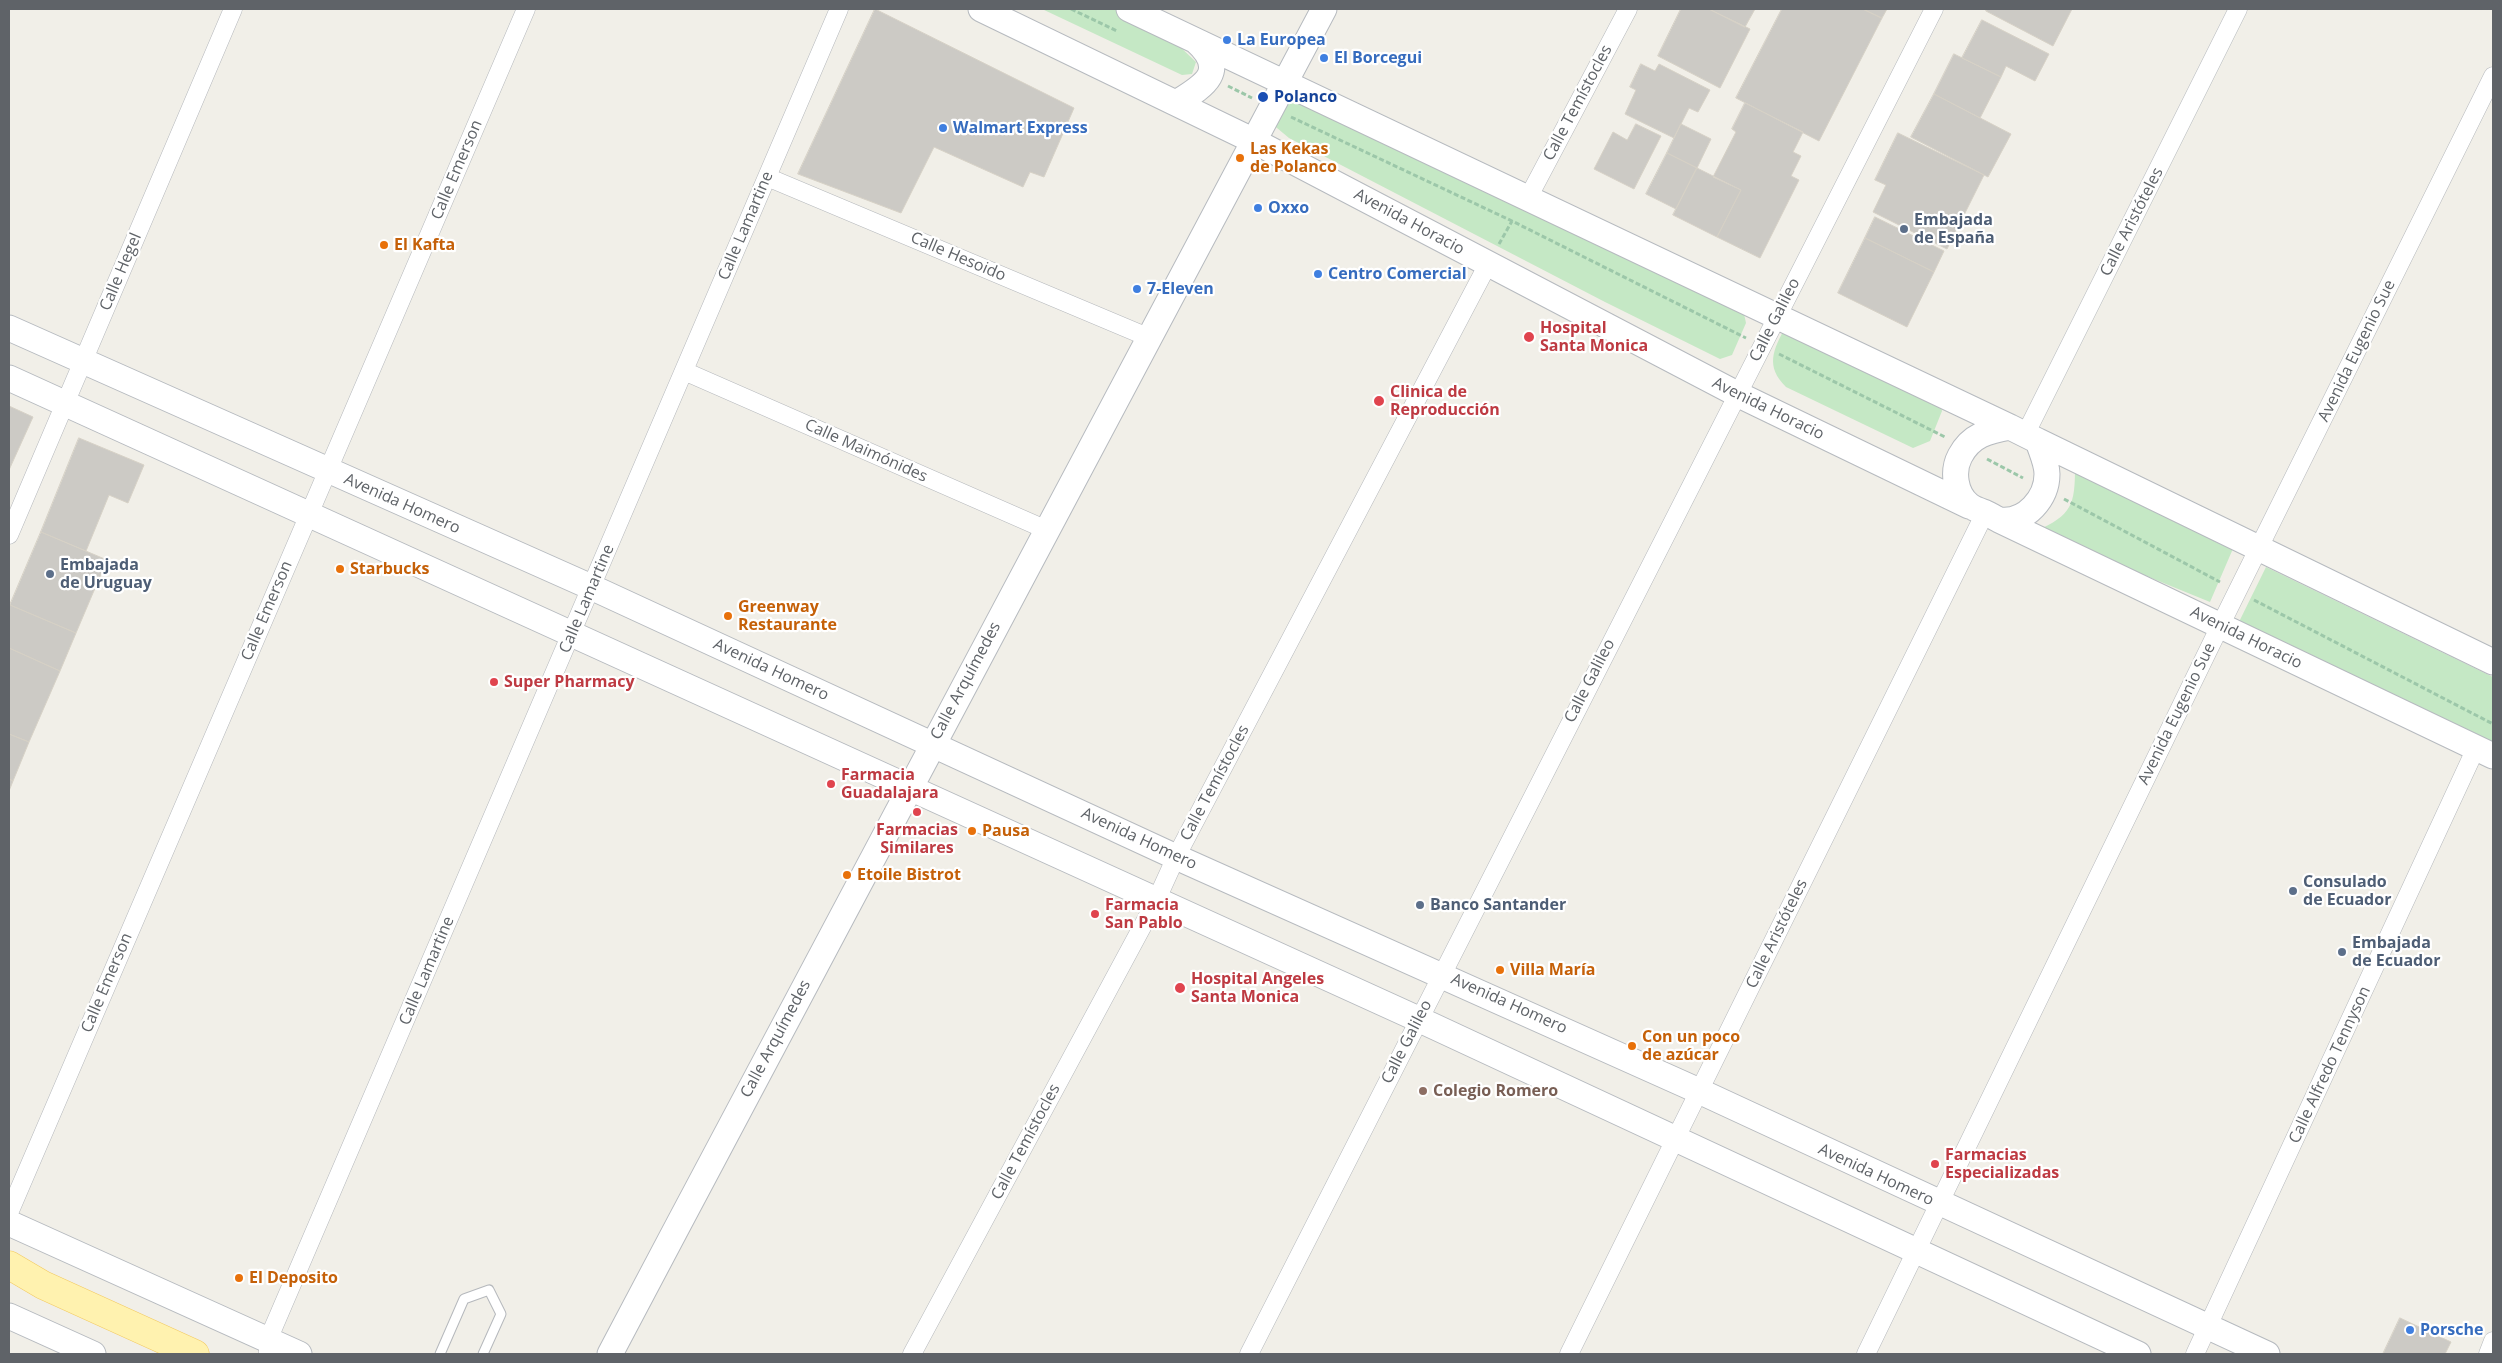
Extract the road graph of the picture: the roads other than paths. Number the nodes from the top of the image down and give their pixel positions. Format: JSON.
{"nodes":[{"id":1,"x":233,"y":9,"type":"edge"},
{"id":2,"x":526,"y":9,"type":"edge"},
{"id":3,"x":839,"y":9,"type":"edge"},
{"id":4,"x":981,"y":9,"type":"edge"},
{"id":5,"x":1129,"y":9,"type":"edge"},
{"id":6,"x":1324,"y":9,"type":"edge"},
{"id":7,"x":1628,"y":9,"type":"edge"},
{"id":8,"x":1934,"y":9,"type":"edge"},
{"id":9,"x":2238,"y":9,"type":"edge"},
{"id":10,"x":1196,"y":41,"type":"junction"},
{"id":11,"x":2493,"y":76,"type":"edge"},
{"id":12,"x":1284,"y":84,"type":"junction"},
{"id":13,"x":1176,"y":104,"type":"junction"},
{"id":14,"x":1254,"y":141,"type":"junction"},
{"id":15,"x":767,"y":177,"type":"junction"},
{"id":16,"x":1528,"y":198,"type":"junction"},
{"id":17,"x":1488,"y":264,"type":"junction"},
{"id":18,"x":1778,"y":315,"type":"junction"},
{"id":19,"x":9,"y":328,"type":"edge"},
{"id":20,"x":1150,"y":338,"type":"junction"},
{"id":21,"x":83,"y":361,"type":"junction"},
{"id":22,"x":684,"y":371,"type":"junction"},
{"id":23,"x":9,"y":378,"type":"edge"},
{"id":24,"x":1737,"y":394,"type":"junction"},
{"id":25,"x":65,"y":403,"type":"junction"},
{"id":26,"x":2025,"y":434,"type":"junction"},
{"id":27,"x":328,"y":471,"type":"junction"},
{"id":28,"x":1985,"y":513,"type":"junction"},
{"id":29,"x":308,"y":514,"type":"junction"},
{"id":30,"x":1047,"y":530,"type":"junction"},
{"id":31,"x":9,"y":534,"type":"edge"},
{"id":32,"x":2259,"y":549,"type":"junction"},
{"id":33,"x":591,"y":587,"type":"junction"},
{"id":34,"x":2220,"y":626,"type":"junction"},
{"id":35,"x":572,"y":636,"type":"junction"},
{"id":36,"x":2493,"y":662,"type":"edge"},
{"id":37,"x":932,"y":744,"type":"junction"},
{"id":38,"x":2485,"y":752,"type":"edge"},
{"id":39,"x":909,"y":787,"type":"junction"},
{"id":40,"x":1176,"y":857,"type":"junction"},
{"id":41,"x":1156,"y":901,"type":"junction"},
{"id":42,"x":1441,"y":974,"type":"junction"},
{"id":43,"x":1418,"y":1019,"type":"junction"},
{"id":44,"x":1699,"y":1091,"type":"junction"},
{"id":45,"x":1675,"y":1139,"type":"junction"},
{"id":46,"x":1939,"y":1204,"type":"junction"},
{"id":47,"x":9,"y":1213,"type":"edge"},
{"id":48,"x":9,"y":1223,"type":"edge"},
{"id":49,"x":1916,"y":1251,"type":"junction"},
{"id":50,"x":9,"y":1265,"type":"edge"},
{"id":51,"x":9,"y":1274,"type":"edge"},
{"id":52,"x":43,"y":1285,"type":"junction"},
{"id":53,"x":9,"y":1316,"type":"edge"},
{"id":54,"x":2207,"y":1328,"type":"junction"},
{"id":55,"x":2493,"y":1341,"type":"edge"},
{"id":56,"x":268,"y":1347,"type":"edge"},
{"id":57,"x":62,"y":1348,"type":"edge"},
{"id":58,"x":93,"y":1354,"type":"edge"},
{"id":59,"x":195,"y":1354,"type":"edge"},
{"id":60,"x":299,"y":1354,"type":"edge"},
{"id":61,"x":440,"y":1354,"type":"edge"},
{"id":62,"x":483,"y":1354,"type":"edge"},
{"id":63,"x":610,"y":1354,"type":"edge"},
{"id":64,"x":912,"y":1354,"type":"edge"},
{"id":65,"x":1249,"y":1354,"type":"edge"},
{"id":66,"x":1569,"y":1354,"type":"edge"},
{"id":67,"x":1866,"y":1354,"type":"edge"},
{"id":68,"x":2138,"y":1354,"type":"edge"},
{"id":69,"x":2195,"y":1354,"type":"edge"},
{"id":70,"x":2267,"y":1354,"type":"edge"},
{"id":71,"x":2488,"y":1354,"type":"edge"}],
"edges":[{"from":1,"to":21,"type":"street","name":"Calle Hegel"},
{"from":2,"to":27,"type":"street","name":"Calle Emerson"},
{"from":3,"to":15,"type":"street","name":"Calle Lamartine"},
{"from":4,"to":13,"type":"street","name":"Avenida Horacio"},
{"from":5,"to":10,"type":"street"},
{"from":6,"to":12,"type":"street","name":"Calle Arquímedes"},
{"from":7,"to":16,"type":"street","name":"Calle Temístocles"},
{"from":8,"to":18,"type":"street","name":"Calle Galileo"},
{"from":9,"to":26,"type":"street","name":"Calle Aristóteles"},
{"from":10,"to":12,"type":"street"},
{"from":10,"to":13,"type":"street"},
{"from":11,"to":32,"type":"street","name":"Avenida Eugenio Sue"},
{"from":12,"to":14,"type":"street","name":"Calle Arquímedes"},
{"from":12,"to":16,"type":"street"},
{"from":13,"to":14,"type":"street","name":"Avenida Horacio"},
{"from":14,"to":17,"type":"street","name":"Avenida Horacio"},
{"from":14,"to":20,"type":"street","name":"Calle Arquímedes"},
{"from":15,"to":20,"type":"street","name":"Calle Hesoido"},
{"from":15,"to":22,"type":"street","name":"Calle Lamartine"},
{"from":16,"to":18,"type":"street"},
{"from":17,"to":24,"type":"street","name":"Avenida Horacio"},
{"from":17,"to":40,"type":"street","name":"Calle Temístocles"},
{"from":18,"to":24,"type":"street","name":"Calle Galileo"},
{"from":18,"to":26,"type":"street"},
{"from":19,"to":21,"type":"street","name":"Avenida Homero"},
{"from":20,"to":30,"type":"street","name":"Calle Arquímedes"},
{"from":21,"to":25,"type":"street","name":"Calle Hegel"},
{"from":21,"to":27,"type":"street","name":"Avenida Homero"},
{"from":22,"to":30,"type":"street","name":"Calle Maimónides"},
{"from":22,"to":33,"type":"street","name":"Calle Lamartine"},
{"from":23,"to":25,"type":"street"},
{"from":24,"to":28,"type":"street","name":"Avenida Horacio"},
{"from":24,"to":42,"type":"street","name":"Calle Galileo"},
{"from":25,"to":29,"type":"street"},
{"from":25,"to":31,"type":"street","name":"Calle Hegel"},
{"from":26,"to":28,"type":"street"},
{"from":26,"to":28,"type":"street"},
{"from":26,"to":32,"type":"street"},
{"from":27,"to":29,"type":"street","name":"Calle Emerson"},
{"from":27,"to":33,"type":"street","name":"Avenida Homero"},
{"from":28,"to":34,"type":"street","name":"Avenida Horacio"},
{"from":28,"to":44,"type":"street","name":"Calle Aristóteles"},
{"from":29,"to":35,"type":"street"},
{"from":29,"to":47,"type":"street","name":"Calle Emerson"},
{"from":30,"to":37,"type":"street","name":"Calle Arquímedes"},
{"from":32,"to":34,"type":"street","name":"Avenida Eugenio Sue"},
{"from":32,"to":36,"type":"street"},
{"from":33,"to":35,"type":"street","name":"Calle Lamartine"},
{"from":33,"to":37,"type":"street","name":"Avenida Homero"},
{"from":34,"to":38,"type":"street","name":"Avenida Horacio"},
{"from":34,"to":46,"type":"street","name":"Avenida Eugenio Sue"},
{"from":35,"to":39,"type":"street"},
{"from":35,"to":56,"type":"street","name":"Calle Lamartine"},
{"from":37,"to":39,"type":"street","name":"Calle Arquímedes"},
{"from":37,"to":40,"type":"street","name":"Avenida Homero"},
{"from":38,"to":54,"type":"street","name":"Calle Alfredo Tennyson"},
{"from":39,"to":41,"type":"street"},
{"from":39,"to":63,"type":"street","name":"Calle Arquímedes"},
{"from":40,"to":41,"type":"street","name":"Calle Temístocles"},
{"from":40,"to":42,"type":"street","name":"Avenida Homero"},
{"from":41,"to":43,"type":"street"},
{"from":41,"to":64,"type":"street","name":"Calle Temístocles"},
{"from":42,"to":43,"type":"street","name":"Calle Galileo"},
{"from":42,"to":44,"type":"street","name":"Avenida Homero"},
{"from":43,"to":45,"type":"street"},
{"from":43,"to":65,"type":"street","name":"Calle Galileo"},
{"from":44,"to":45,"type":"street","name":"Calle Aristóteles"},
{"from":44,"to":46,"type":"street","name":"Avenida Homero"},
{"from":45,"to":49,"type":"street"},
{"from":45,"to":66,"type":"street","name":"Calle Aristóteles"},
{"from":46,"to":49,"type":"street","name":"Avenida Eugenio Sue"},
{"from":46,"to":54,"type":"street","name":"Avenida Homero"},
{"from":48,"to":56,"type":"street"},
{"from":49,"to":67,"type":"street","name":"Avenida Eugenio Sue"},
{"from":49,"to":68,"type":"street"},
{"from":50,"to":52,"type":"main road"},
{"from":51,"to":52,"type":"main road"},
{"from":52,"to":59,"type":"main road"},
{"from":53,"to":57,"type":"street"},
{"from":54,"to":69,"type":"street","name":"Calle Alfredo Tennyson"},
{"from":54,"to":70,"type":"street","name":"Avenida Homero"},
{"from":55,"to":71,"type":"street"},
{"from":56,"to":60,"type":"street"},
{"from":57,"to":58,"type":"street"},
{"from":61,"to":62,"type":"lane"}]}
